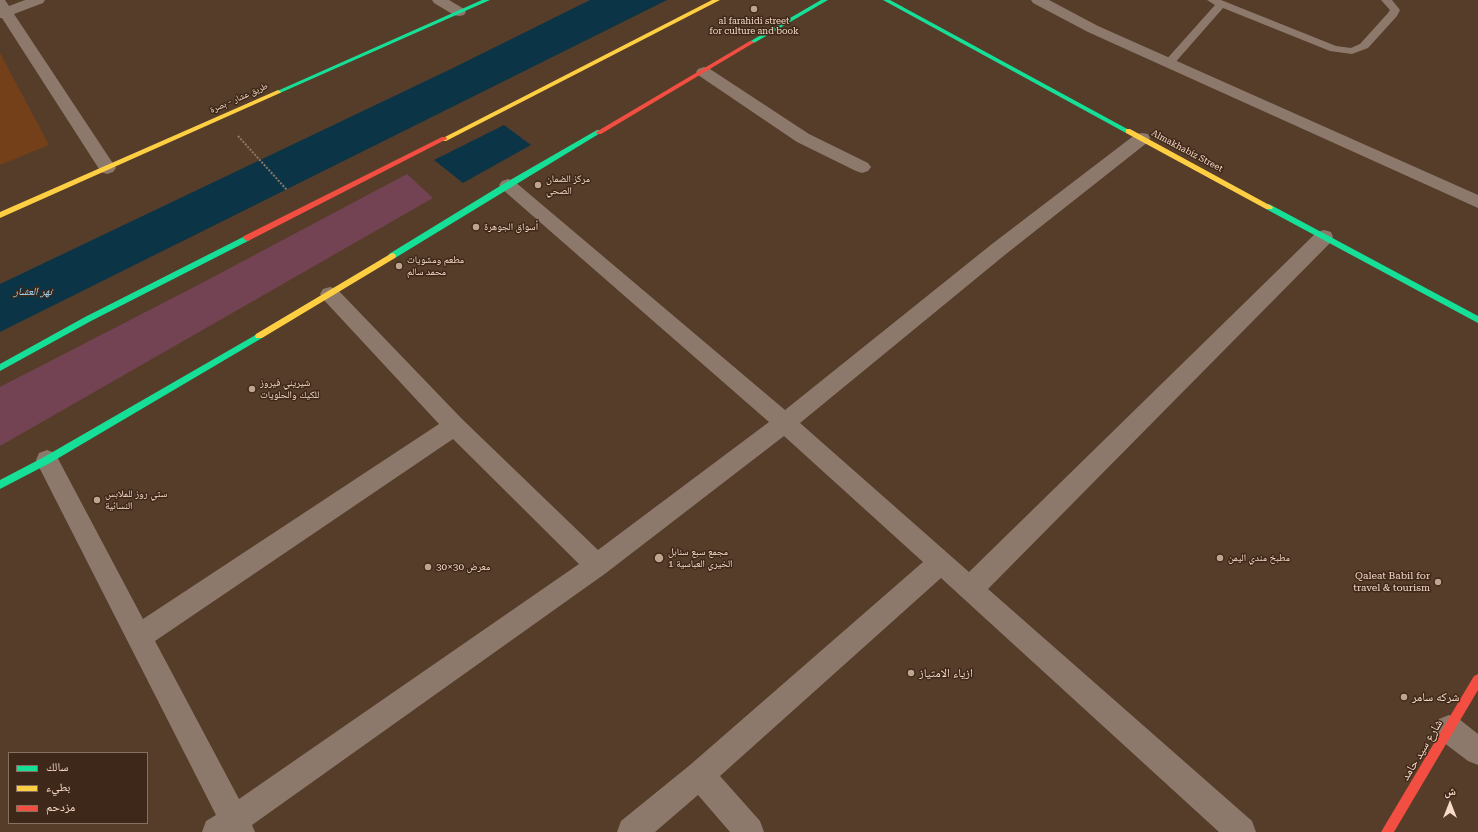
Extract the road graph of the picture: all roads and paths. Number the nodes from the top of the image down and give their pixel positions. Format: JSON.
{"nodes":[{"id":1,"x":38,"y":0,"type":"edge"},
{"id":2,"x":439,"y":0,"type":"edge"},
{"id":3,"x":487,"y":0,"type":"edge"},
{"id":4,"x":717,"y":0,"type":"edge"},
{"id":5,"x":825,"y":0,"type":"edge"},
{"id":6,"x":886,"y":0,"type":"edge"},
{"id":7,"x":1038,"y":0,"type":"edge"},
{"id":8,"x":1386,"y":0,"type":"edge"},
{"id":9,"x":1217,"y":2,"type":"edge"},
{"id":10,"x":2,"y":9,"type":"edge"},
{"id":11,"x":459,"y":12,"type":"junction"},
{"id":12,"x":1169,"y":63,"type":"junction"},
{"id":13,"x":704,"y":72,"type":"junction"},
{"id":14,"x":239,"y":136,"type":"dead end"},
{"id":15,"x":1142,"y":138,"type":"junction"},
{"id":16,"x":862,"y":167,"type":"dead end"},
{"id":17,"x":107,"y":168,"type":"junction"},
{"id":18,"x":508,"y":185,"type":"junction"},
{"id":19,"x":291,"y":194,"type":"dead end"},
{"id":20,"x":1478,"y":202,"type":"edge"},
{"id":21,"x":0,"y":215,"type":"edge"},
{"id":22,"x":1324,"y":237,"type":"junction"},
{"id":23,"x":330,"y":294,"type":"junction"},
{"id":24,"x":1478,"y":320,"type":"edge"},
{"id":25,"x":0,"y":368,"type":"edge"},
{"id":26,"x":785,"y":423,"type":"junction"},
{"id":27,"x":454,"y":426,"type":"junction"},
{"id":28,"x":47,"y":460,"type":"junction"},
{"id":29,"x":0,"y":485,"type":"edge"},
{"id":30,"x":941,"y":562,"type":"junction"},
{"id":31,"x":597,"y":565,"type":"junction"},
{"id":32,"x":970,"y":589,"type":"junction"},
{"id":33,"x":139,"y":637,"type":"junction"},
{"id":34,"x":1478,"y":680,"type":"edge"},
{"id":35,"x":1449,"y":729,"type":"junction"},
{"id":36,"x":1478,"y":751,"type":"edge"},
{"id":37,"x":700,"y":775,"type":"junction"},
{"id":38,"x":230,"y":828,"type":"edge"},
{"id":39,"x":632,"y":832,"type":"edge"},
{"id":40,"x":749,"y":832,"type":"edge"},
{"id":41,"x":1241,"y":832,"type":"edge"},
{"id":42,"x":1388,"y":832,"type":"edge"}],
"edges":[{"from":1,"to":10,"type":"street"},
{"from":2,"to":11,"type":"street"},
{"from":3,"to":11,"type":"street","name":"طريق عشار - بصرة"},
{"from":4,"to":25,"type":"street"},
{"from":5,"to":13,"type":"street"},
{"from":6,"to":15,"type":"street","name":"Almakhabiz Street"},
{"from":7,"to":12,"type":"street"},
{"from":8,"to":9,"type":"lane"},
{"from":9,"to":12,"type":"lane"},
{"from":10,"to":17,"type":"street"},
{"from":11,"to":17,"type":"street","name":"طريق عشار - بصرة"},
{"from":12,"to":20,"type":"street"},
{"from":13,"to":16,"type":"street"},
{"from":13,"to":18,"type":"street"},
{"from":14,"to":19,"type":"path"},
{"from":15,"to":22,"type":"street","name":"Almakhabiz Street"},
{"from":15,"to":26,"type":"street"},
{"from":17,"to":21,"type":"street","name":"طريق عشار - بصرة"},
{"from":18,"to":23,"type":"street"},
{"from":18,"to":26,"type":"street"},
{"from":22,"to":24,"type":"street","name":"Almakhabiz Street"},
{"from":22,"to":32,"type":"street"},
{"from":23,"to":27,"type":"street"},
{"from":23,"to":28,"type":"street"},
{"from":26,"to":30,"type":"street"},
{"from":26,"to":31,"type":"street"},
{"from":27,"to":31,"type":"street"},
{"from":27,"to":33,"type":"street"},
{"from":28,"to":29,"type":"street"},
{"from":28,"to":33,"type":"street"},
{"from":30,"to":32,"type":"street"},
{"from":30,"to":37,"type":"street"},
{"from":31,"to":38,"type":"street"},
{"from":32,"to":41,"type":"street"},
{"from":33,"to":38,"type":"street"},
{"from":34,"to":35,"type":"street","name":"شارع سيد حامد"},
{"from":35,"to":36,"type":"street"},
{"from":35,"to":42,"type":"street","name":"شارع سيد حامد"},
{"from":37,"to":39,"type":"street"},
{"from":37,"to":40,"type":"street"}]}
